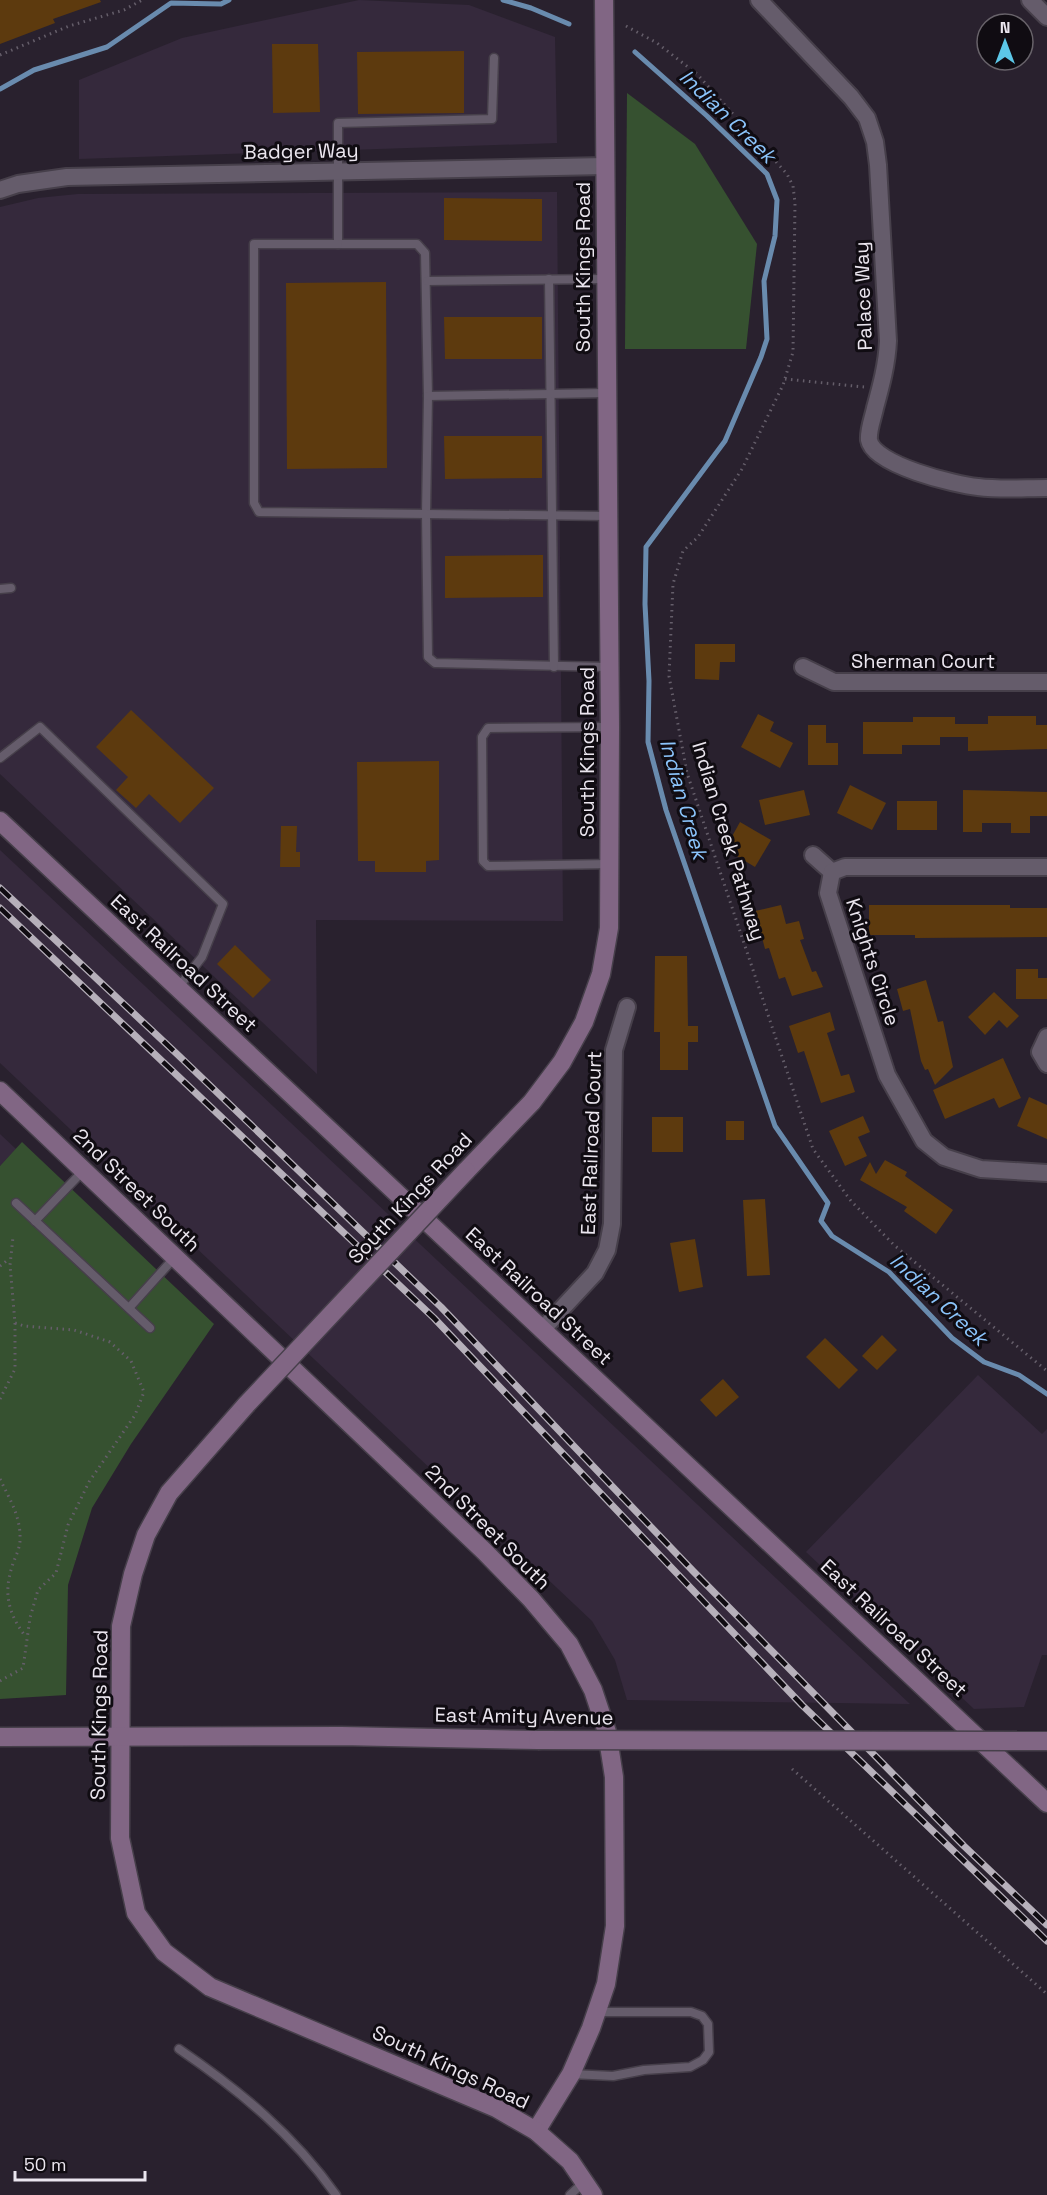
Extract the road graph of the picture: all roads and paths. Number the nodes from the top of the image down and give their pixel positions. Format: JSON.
{"nodes":[{"id":1,"x":142,"y":0,"type":"edge"},
{"id":2,"x":604,"y":0,"type":"edge"},
{"id":3,"x":759,"y":0,"type":"edge"},
{"id":4,"x":1030,"y":0,"type":"edge"},
{"id":5,"x":1047,"y":17,"type":"edge"},
{"id":6,"x":626,"y":26,"type":"dead end"},
{"id":7,"x":0,"y":56,"type":"edge"},
{"id":8,"x":494,"y":58,"type":"dead end"},
{"id":9,"x":604,"y":166,"type":"junction"},
{"id":10,"x":337,"y":171,"type":"junction"},
{"id":11,"x":0,"y":190,"type":"edge"},
{"id":12,"x":338,"y":244,"type":"junction"},
{"id":13,"x":549,"y":279,"type":"junction"},
{"id":14,"x":605,"y":279,"type":"junction"},
{"id":15,"x":427,"y":281,"type":"junction"},
{"id":16,"x":785,"y":379,"type":"junction"},
{"id":17,"x":880,"y":388,"type":"junction"},
{"id":18,"x":551,"y":393,"type":"junction"},
{"id":19,"x":606,"y":393,"type":"junction"},
{"id":20,"x":428,"y":396,"type":"junction"},
{"id":21,"x":1047,"y":488,"type":"edge"},
{"id":22,"x":426,"y":514,"type":"junction"},
{"id":23,"x":552,"y":516,"type":"junction"},
{"id":24,"x":607,"y":516,"type":"junction"},
{"id":25,"x":11,"y":588,"type":"dead end"},
{"id":26,"x":0,"y":589,"type":"edge"},
{"id":27,"x":554,"y":667,"type":"junction"},
{"id":28,"x":609,"y":667,"type":"junction"},
{"id":29,"x":803,"y":668,"type":"dead end"},
{"id":30,"x":1047,"y":681,"type":"edge"},
{"id":31,"x":610,"y":727,"type":"junction"},
{"id":32,"x":0,"y":758,"type":"edge"},
{"id":33,"x":0,"y":821,"type":"edge"},
{"id":34,"x":813,"y":855,"type":"dead end"},
{"id":35,"x":610,"y":864,"type":"junction"},
{"id":36,"x":1047,"y":867,"type":"edge"},
{"id":37,"x":832,"y":872,"type":"junction"},
{"id":38,"x":178,"y":988,"type":"junction"},
{"id":39,"x":627,"y":1007,"type":"dead end"},
{"id":40,"x":1047,"y":1037,"type":"edge"},
{"id":41,"x":1047,"y":1064,"type":"edge"},
{"id":42,"x":0,"y":1091,"type":"edge"},
{"id":43,"x":84,"y":1170,"type":"junction"},
{"id":44,"x":1047,"y":1173,"type":"edge"},
{"id":45,"x":16,"y":1203,"type":"dead end"},
{"id":46,"x":35,"y":1221,"type":"junction"},
{"id":47,"x":13,"y":1237,"type":"dead end"},
{"id":48,"x":11,"y":1257,"type":"junction"},
{"id":49,"x":174,"y":1257,"type":"junction"},
{"id":50,"x":0,"y":1266,"type":"edge"},
{"id":51,"x":129,"y":1308,"type":"junction"},
{"id":52,"x":15,"y":1323,"type":"junction"},
{"id":53,"x":150,"y":1328,"type":"dead end"},
{"id":54,"x":542,"y":1330,"type":"junction"},
{"id":55,"x":1047,"y":1371,"type":"edge"},
{"id":56,"x":0,"y":1399,"type":"edge"},
{"id":57,"x":0,"y":1479,"type":"edge"},
{"id":58,"x":27,"y":1638,"type":"junction"},
{"id":59,"x":0,"y":1681,"type":"edge"},
{"id":60,"x":120,"y":1736,"type":"junction"},
{"id":61,"x":0,"y":1737,"type":"edge"},
{"id":62,"x":1047,"y":1741,"type":"edge"},
{"id":63,"x":792,"y":1769,"type":"dead end"},
{"id":64,"x":1047,"y":1803,"type":"edge"},
{"id":65,"x":1047,"y":1994,"type":"edge"},
{"id":66,"x":597,"y":2012,"type":"junction"},
{"id":67,"x":179,"y":2049,"type":"dead end"},
{"id":68,"x":571,"y":2074,"type":"junction"},
{"id":69,"x":536,"y":2131,"type":"junction"},
{"id":70,"x":588,"y":2188,"type":"edge"},
{"id":71,"x":336,"y":2195,"type":"edge"},
{"id":72,"x":570,"y":2195,"type":"edge"}],
"edges":[{"from":1,"to":7,"type":"path"},
{"from":2,"to":9,"type":"main road","name":"South Kings Road"},
{"from":3,"to":17,"type":"street","name":"Palace Way"},
{"from":4,"to":5,"type":"street"},
{"from":6,"to":16,"type":"path","name":"Indian Creek Pathway"},
{"from":8,"to":10,"type":"lane"},
{"from":9,"to":10,"type":"street","name":"Badger Way"},
{"from":9,"to":14,"type":"main road","name":"South Kings Road"},
{"from":10,"to":11,"type":"street","name":"Badger Way"},
{"from":10,"to":12,"type":"lane"},
{"from":12,"to":15,"type":"lane"},
{"from":12,"to":22,"type":"lane"},
{"from":13,"to":14,"type":"lane"},
{"from":13,"to":15,"type":"lane"},
{"from":13,"to":18,"type":"lane"},
{"from":14,"to":19,"type":"main road","name":"South Kings Road"},
{"from":15,"to":20,"type":"lane"},
{"from":16,"to":17,"type":"path"},
{"from":16,"to":55,"type":"path","name":"Indian Creek Pathway"},
{"from":17,"to":21,"type":"street","name":"Palace Way"},
{"from":18,"to":19,"type":"lane"},
{"from":18,"to":20,"type":"lane"},
{"from":18,"to":23,"type":"lane"},
{"from":19,"to":24,"type":"main road","name":"South Kings Road"},
{"from":20,"to":22,"type":"lane"},
{"from":22,"to":23,"type":"lane"},
{"from":22,"to":27,"type":"lane"},
{"from":23,"to":24,"type":"lane"},
{"from":23,"to":27,"type":"lane"},
{"from":24,"to":28,"type":"main road","name":"South Kings Road"},
{"from":25,"to":26,"type":"lane"},
{"from":27,"to":28,"type":"lane"},
{"from":28,"to":31,"type":"main road","name":"South Kings Road"},
{"from":29,"to":30,"type":"street","name":"Sherman Court"},
{"from":31,"to":35,"type":"main road","name":"South Kings Road"},
{"from":31,"to":35,"type":"lane"},
{"from":32,"to":38,"type":"lane"},
{"from":33,"to":38,"type":"main road","name":"East Railroad Street"},
{"from":34,"to":37,"type":"street"},
{"from":35,"to":60,"type":"main road","name":"South Kings Road","bridge":true},
{"from":36,"to":37,"type":"street","name":"Knights Circle"},
{"from":37,"to":44,"type":"street","name":"Knights Circle"},
{"from":38,"to":54,"type":"main road","name":"East Railroad Street"},
{"from":39,"to":54,"type":"street","name":"East Railroad Court"},
{"from":40,"to":41,"type":"street"},
{"from":42,"to":43,"type":"main road","name":"2nd Street South"},
{"from":43,"to":46,"type":"lane"},
{"from":43,"to":49,"type":"main road","name":"2nd Street South"},
{"from":45,"to":46,"type":"lane"},
{"from":46,"to":51,"type":"lane"},
{"from":47,"to":48,"type":"path"},
{"from":48,"to":50,"type":"path"},
{"from":48,"to":52,"type":"path"},
{"from":49,"to":51,"type":"lane"},
{"from":49,"to":66,"type":"main road","name":"2nd Street South"},
{"from":51,"to":53,"type":"lane"},
{"from":52,"to":56,"type":"path"},
{"from":52,"to":58,"type":"path"},
{"from":54,"to":64,"type":"main road","name":"East Railroad Street"},
{"from":57,"to":58,"type":"path"},
{"from":58,"to":59,"type":"path"},
{"from":60,"to":61,"type":"main road","name":"East Amity Avenue"},
{"from":60,"to":62,"type":"main road","name":"East Amity Avenue","bridge":true},
{"from":60,"to":69,"type":"main road","name":"South Kings Road"},
{"from":63,"to":65,"type":"path"},
{"from":66,"to":68,"type":"main road","name":"2nd Street South"},
{"from":66,"to":68,"type":"lane"},
{"from":67,"to":71,"type":"lane"},
{"from":68,"to":69,"type":"main road","name":"2nd Street South"},
{"from":69,"to":70,"type":"main road","name":"South Kings Road"},
{"from":70,"to":72,"type":"lane"}]}
